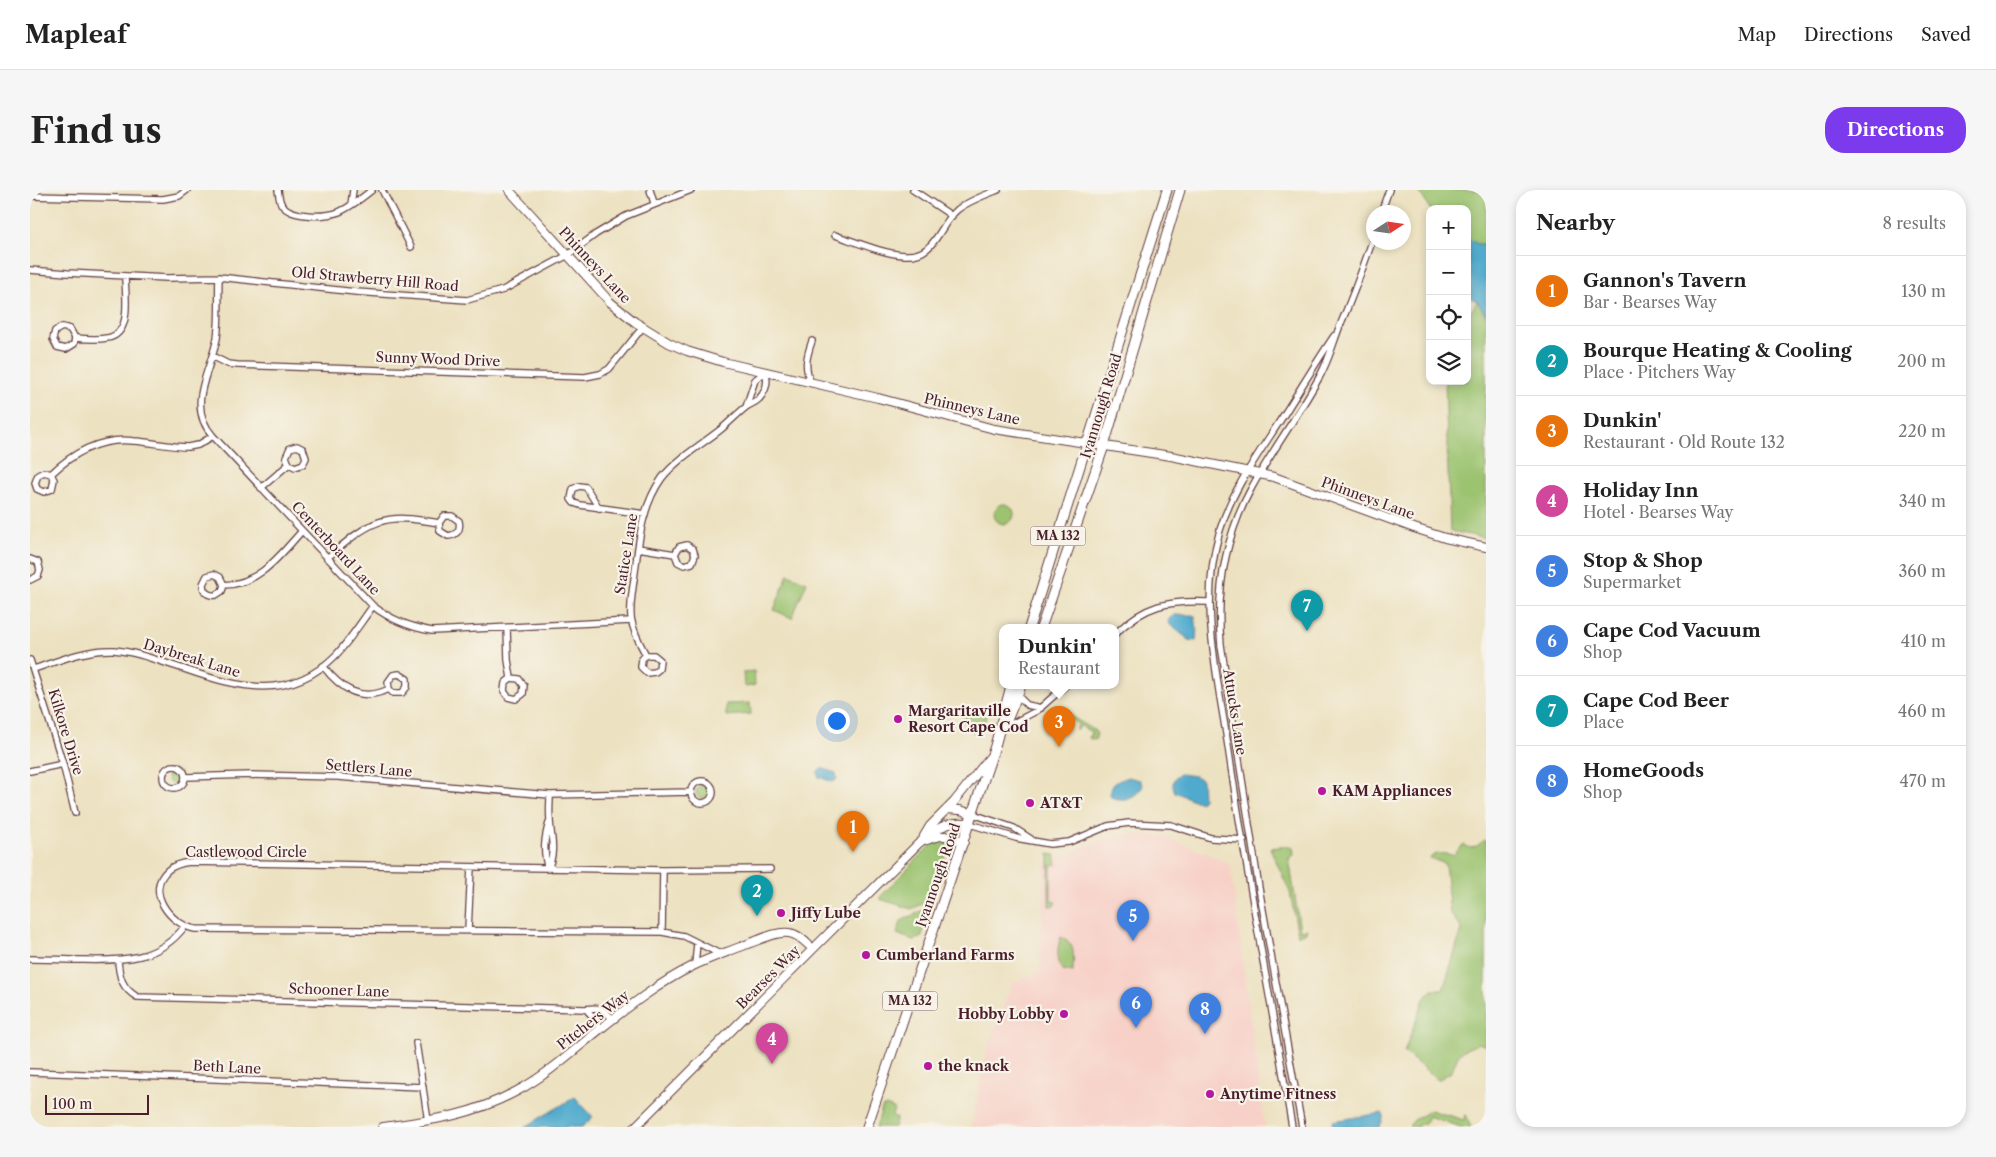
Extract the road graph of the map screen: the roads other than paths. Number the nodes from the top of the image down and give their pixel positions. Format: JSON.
{"nodes":[{"id":1,"x":187,"y":190,"type":"edge"},
{"id":2,"x":278,"y":190,"type":"edge"},
{"id":3,"x":353,"y":190,"type":"edge"},
{"id":4,"x":372,"y":190,"type":"edge"},
{"id":5,"x":382,"y":190,"type":"edge"},
{"id":6,"x":509,"y":190,"type":"edge"},
{"id":7,"x":650,"y":190,"type":"edge"},
{"id":8,"x":691,"y":190,"type":"edge"},
{"id":9,"x":913,"y":190,"type":"edge"},
{"id":10,"x":998,"y":190,"type":"edge"},
{"id":11,"x":1167,"y":190,"type":"edge"},
{"id":12,"x":1180,"y":190,"type":"edge"},
{"id":13,"x":1389,"y":190,"type":"edge"},
{"id":14,"x":30,"y":196,"type":"edge"},
{"id":15,"x":654,"y":203,"type":"junction"},
{"id":16,"x":1384,"y":205,"type":"edge"},
{"id":17,"x":351,"y":206,"type":"junction"},
{"id":18,"x":952,"y":216,"type":"junction"},
{"id":19,"x":835,"y":235,"type":"dead end"},
{"id":20,"x":411,"y":247,"type":"dead end"},
{"id":21,"x":1369,"y":250,"type":"edge"},
{"id":22,"x":568,"y":255,"type":"junction"},
{"id":23,"x":30,"y":270,"type":"edge"},
{"id":24,"x":125,"y":276,"type":"junction"},
{"id":25,"x":219,"y":276,"type":"junction"},
{"id":26,"x":643,"y":327,"type":"junction"},
{"id":27,"x":1338,"y":330,"type":"junction"},
{"id":28,"x":75,"y":338,"type":"dead end"},
{"id":29,"x":812,"y":341,"type":"dead end"},
{"id":30,"x":212,"y":356,"type":"junction"},
{"id":31,"x":765,"y":372,"type":"junction"},
{"id":32,"x":811,"y":383,"type":"junction"},
{"id":33,"x":746,"y":407,"type":"junction"},
{"id":34,"x":213,"y":436,"type":"junction"},
{"id":35,"x":1086,"y":444,"type":"junction"},
{"id":36,"x":1104,"y":446,"type":"junction"},
{"id":37,"x":288,"y":464,"type":"dead end"},
{"id":38,"x":1247,"y":471,"type":"junction"},
{"id":39,"x":51,"y":474,"type":"dead end"},
{"id":40,"x":1259,"y":474,"type":"junction"},
{"id":41,"x":261,"y":488,"type":"junction"},
{"id":42,"x":599,"y":508,"type":"junction"},
{"id":43,"x":644,"y":514,"type":"junction"},
{"id":44,"x":439,"y":523,"type":"dead end"},
{"id":45,"x":302,"y":531,"type":"junction"},
{"id":46,"x":1486,"y":547,"type":"edge"},
{"id":47,"x":638,"y":548,"type":"junction"},
{"id":48,"x":675,"y":554,"type":"dead end"},
{"id":49,"x":30,"y":558,"type":"edge"},
{"id":50,"x":328,"y":558,"type":"junction"},
{"id":51,"x":30,"y":580,"type":"edge"},
{"id":52,"x":224,"y":585,"type":"dead end"},
{"id":53,"x":1209,"y":602,"type":"junction"},
{"id":54,"x":373,"y":606,"type":"junction"},
{"id":55,"x":631,"y":621,"type":"junction"},
{"id":56,"x":1030,"y":624,"type":"edge"},
{"id":57,"x":1041,"y":624,"type":"edge"},
{"id":58,"x":507,"y":628,"type":"junction"},
{"id":59,"x":1119,"y":630,"type":"edge"},
{"id":60,"x":646,"y":655,"type":"dead end"},
{"id":61,"x":30,"y":660,"type":"edge"},
{"id":62,"x":323,"y":666,"type":"junction"},
{"id":63,"x":34,"y":669,"type":"junction"},
{"id":64,"x":512,"y":678,"type":"dead end"},
{"id":65,"x":389,"y":688,"type":"dead end"},
{"id":66,"x":1010,"y":689,"type":"edge"},
{"id":67,"x":1020,"y":689,"type":"edge"},
{"id":68,"x":1062,"y":689,"type":"edge"},
{"id":69,"x":1018,"y":696,"type":"junction"},
{"id":70,"x":1041,"y":708,"type":"junction"},
{"id":71,"x":1004,"y":728,"type":"junction"},
{"id":72,"x":994,"y":750,"type":"junction"},
{"id":73,"x":63,"y":764,"type":"junction"},
{"id":74,"x":30,"y":771,"type":"edge"},
{"id":75,"x":185,"y":777,"type":"dead end"},
{"id":76,"x":691,"y":792,"type":"junction"},
{"id":77,"x":550,"y":795,"type":"junction"},
{"id":78,"x":947,"y":809,"type":"junction"},
{"id":79,"x":75,"y":813,"type":"dead end"},
{"id":80,"x":973,"y":814,"type":"junction"},
{"id":81,"x":970,"y":824,"type":"junction"},
{"id":82,"x":1033,"y":840,"type":"junction"},
{"id":83,"x":1242,"y":840,"type":"junction"},
{"id":84,"x":1252,"y":840,"type":"junction"},
{"id":85,"x":964,"y":842,"type":"junction"},
{"id":86,"x":918,"y":844,"type":"junction"},
{"id":87,"x":471,"y":867,"type":"junction"},
{"id":88,"x":548,"y":869,"type":"junction"},
{"id":89,"x":770,"y":869,"type":"dead end"},
{"id":90,"x":663,"y":870,"type":"junction"},
{"id":91,"x":185,"y":926,"type":"junction"},
{"id":92,"x":468,"y":930,"type":"junction"},
{"id":93,"x":662,"y":932,"type":"junction"},
{"id":94,"x":697,"y":944,"type":"junction"},
{"id":95,"x":813,"y":949,"type":"junction"},
{"id":96,"x":720,"y":954,"type":"junction"},
{"id":97,"x":30,"y":959,"type":"edge"},
{"id":98,"x":118,"y":960,"type":"junction"},
{"id":99,"x":695,"y":965,"type":"junction"},
{"id":100,"x":586,"y":1009,"type":"junction"},
{"id":101,"x":613,"y":1020,"type":"junction"},
{"id":102,"x":600,"y":1030,"type":"junction"},
{"id":103,"x":416,"y":1043,"type":"dead end"},
{"id":104,"x":30,"y":1072,"type":"edge"},
{"id":105,"x":423,"y":1087,"type":"junction"},
{"id":106,"x":428,"y":1121,"type":"junction"},
{"id":107,"x":383,"y":1127,"type":"edge"},
{"id":108,"x":635,"y":1127,"type":"edge"},
{"id":109,"x":867,"y":1127,"type":"edge"},
{"id":110,"x":1292,"y":1127,"type":"edge"},
{"id":111,"x":1302,"y":1127,"type":"edge"}],
"edges":[{"from":1,"to":14,"type":"street"},
{"from":2,"to":17,"type":"street"},
{"from":3,"to":17,"type":"street"},
{"from":4,"to":17,"type":"street"},
{"from":5,"to":20,"type":"street"},
{"from":6,"to":22,"type":"main road","name":"Phinneys Lane"},
{"from":7,"to":15,"type":"street"},
{"from":8,"to":15,"type":"street","name":"Old Strawberry Hill Road"},
{"from":9,"to":18,"type":"street"},
{"from":10,"to":18,"type":"street"},
{"from":11,"to":35,"type":"main road","name":"Iyannough Road","number":"MA 132"},
{"from":12,"to":36,"type":"main road","name":"Iyannough Road","number":"MA 132"},
{"from":13,"to":16,"type":"street"},
{"from":15,"to":22,"type":"street","name":"Old Strawberry Hill Road"},
{"from":18,"to":19,"type":"street"},
{"from":21,"to":27,"type":"street","name":"Attucks Lane"},
{"from":22,"to":25,"type":"street","name":"Old Strawberry Hill Road"},
{"from":22,"to":26,"type":"main road","name":"Phinneys Lane"},
{"from":23,"to":24,"type":"street","name":"Old Strawberry Hill Road"},
{"from":24,"to":25,"type":"street","name":"Old Strawberry Hill Road"},
{"from":24,"to":28,"type":"street"},
{"from":25,"to":30,"type":"street","name":"Centerboard Lane"},
{"from":26,"to":30,"type":"street","name":"Sunny Wood Drive"},
{"from":26,"to":31,"type":"main road","name":"Phinneys Lane"},
{"from":27,"to":38,"type":"street","name":"Attucks Lane"},
{"from":27,"to":40,"type":"street","name":"Attucks Lane"},
{"from":29,"to":32,"type":"street"},
{"from":30,"to":34,"type":"street","name":"Centerboard Lane"},
{"from":31,"to":32,"type":"main road","name":"Phinneys Lane"},
{"from":31,"to":33,"type":"street","name":"Statice Lane"},
{"from":31,"to":33,"type":"street","name":"Statice Lane"},
{"from":32,"to":35,"type":"main road","name":"Phinneys Lane"},
{"from":33,"to":43,"type":"street","name":"Statice Lane"},
{"from":34,"to":39,"type":"street"},
{"from":34,"to":41,"type":"street","name":"Centerboard Lane"},
{"from":35,"to":36,"type":"main road","name":"Phinneys Lane"},
{"from":35,"to":56,"type":"main road","name":"Iyannough Road","number":"MA 132"},
{"from":36,"to":38,"type":"main road","name":"Phinneys Lane"},
{"from":36,"to":57,"type":"main road","name":"Iyannough Road","number":"MA 132"},
{"from":37,"to":41,"type":"street"},
{"from":38,"to":40,"type":"main road","name":"Phinneys Lane"},
{"from":38,"to":53,"type":"street","name":"Attucks Lane"},
{"from":40,"to":46,"type":"main road","name":"Phinneys Lane"},
{"from":40,"to":84,"type":"street","name":"Attucks Lane"},
{"from":41,"to":45,"type":"street","name":"Centerboard Lane"},
{"from":42,"to":42,"type":"street"},
{"from":42,"to":43,"type":"street"},
{"from":43,"to":47,"type":"street","name":"Statice Lane"},
{"from":44,"to":50,"type":"street"},
{"from":45,"to":50,"type":"street","name":"Centerboard Lane"},
{"from":45,"to":52,"type":"street"},
{"from":47,"to":48,"type":"street"},
{"from":47,"to":55,"type":"street","name":"Statice Lane"},
{"from":49,"to":51,"type":"street"},
{"from":50,"to":54,"type":"street","name":"Centerboard Lane"},
{"from":53,"to":59,"type":"street"},
{"from":53,"to":83,"type":"street","name":"Attucks Lane"},
{"from":54,"to":58,"type":"street","name":"Centerboard Lane"},
{"from":54,"to":62,"type":"street","name":"Daybreak Lane"},
{"from":55,"to":58,"type":"street","name":"Centerboard Lane"},
{"from":55,"to":60,"type":"street","name":"Statice Lane"},
{"from":58,"to":64,"type":"street"},
{"from":61,"to":63,"type":"street","name":"Kilkore Drive"},
{"from":62,"to":63,"type":"street","name":"Daybreak Lane"},
{"from":62,"to":65,"type":"street"},
{"from":63,"to":73,"type":"street","name":"Kilkore Drive"},
{"from":66,"to":72,"type":"main road","name":"Iyannough Road","number":"MA 132"},
{"from":67,"to":69,"type":"main road","name":"Iyannough Road","number":"MA 132"},
{"from":68,"to":70,"type":"street"},
{"from":69,"to":70,"type":"street"},
{"from":69,"to":71,"type":"main road","name":"Iyannough Road","number":"MA 132"},
{"from":70,"to":71,"type":"street"},
{"from":71,"to":72,"type":"main road","name":"Iyannough Road","number":"MA 132"},
{"from":72,"to":78,"type":"main road"},
{"from":72,"to":80,"type":"main road","name":"Iyannough Road","number":"MA 132"},
{"from":73,"to":74,"type":"street"},
{"from":73,"to":79,"type":"street","name":"Kilkore Drive"},
{"from":75,"to":77,"type":"street","name":"Settlers Lane"},
{"from":76,"to":76,"type":"street","name":"Settlers Lane"},
{"from":76,"to":77,"type":"street","name":"Settlers Lane"},
{"from":77,"to":88,"type":"street"},
{"from":78,"to":80,"type":"main road","name":"Bearses Way"},
{"from":78,"to":86,"type":"main road","name":"Bearses Way"},
{"from":80,"to":81,"type":"main road","name":"Iyannough Road","number":"MA 132"},
{"from":80,"to":82,"type":"street","name":"Bearses Way"},
{"from":81,"to":82,"type":"street","name":"Bearses Way"},
{"from":81,"to":85,"type":"main road","name":"Iyannough Road","number":"MA 132"},
{"from":81,"to":86,"type":"main road","name":"Bearses Way"},
{"from":82,"to":83,"type":"street","name":"Bearses Way"},
{"from":83,"to":84,"type":"street","name":"Bearses Way"},
{"from":83,"to":110,"type":"street","name":"Attucks Lane"},
{"from":84,"to":111,"type":"street","name":"Attucks Lane"},
{"from":85,"to":86,"type":"main road"},
{"from":85,"to":109,"type":"main road","name":"Iyannough Road","number":"MA 132"},
{"from":86,"to":95,"type":"main road","name":"Bearses Way"},
{"from":87,"to":88,"type":"street","name":"Castlewood Circle"},
{"from":87,"to":91,"type":"street","name":"Castlewood Circle"},
{"from":87,"to":92,"type":"street"},
{"from":88,"to":90,"type":"street","name":"Castlewood Circle"},
{"from":89,"to":90,"type":"street","name":"Castlewood Circle"},
{"from":90,"to":93,"type":"street"},
{"from":91,"to":92,"type":"street"},
{"from":91,"to":98,"type":"street"},
{"from":92,"to":93,"type":"street"},
{"from":93,"to":94,"type":"street"},
{"from":94,"to":96,"type":"street"},
{"from":94,"to":99,"type":"street"},
{"from":95,"to":96,"type":"main road","name":"Pitchers Way"},
{"from":95,"to":108,"type":"main road","name":"Bearses Way"},
{"from":96,"to":99,"type":"main road","name":"Pitchers Way"},
{"from":97,"to":98,"type":"street"},
{"from":98,"to":100,"type":"street","name":"Schooner Lane"},
{"from":99,"to":101,"type":"main road","name":"Pitchers Way"},
{"from":100,"to":101,"type":"street","name":"Schooner Lane"},
{"from":100,"to":102,"type":"street"},
{"from":101,"to":102,"type":"main road","name":"Pitchers Way"},
{"from":102,"to":106,"type":"main road","name":"Pitchers Way"},
{"from":103,"to":105,"type":"street"},
{"from":104,"to":105,"type":"street","name":"Beth Lane"},
{"from":105,"to":106,"type":"street"},
{"from":106,"to":107,"type":"main road","name":"Pitchers Way"}]}
